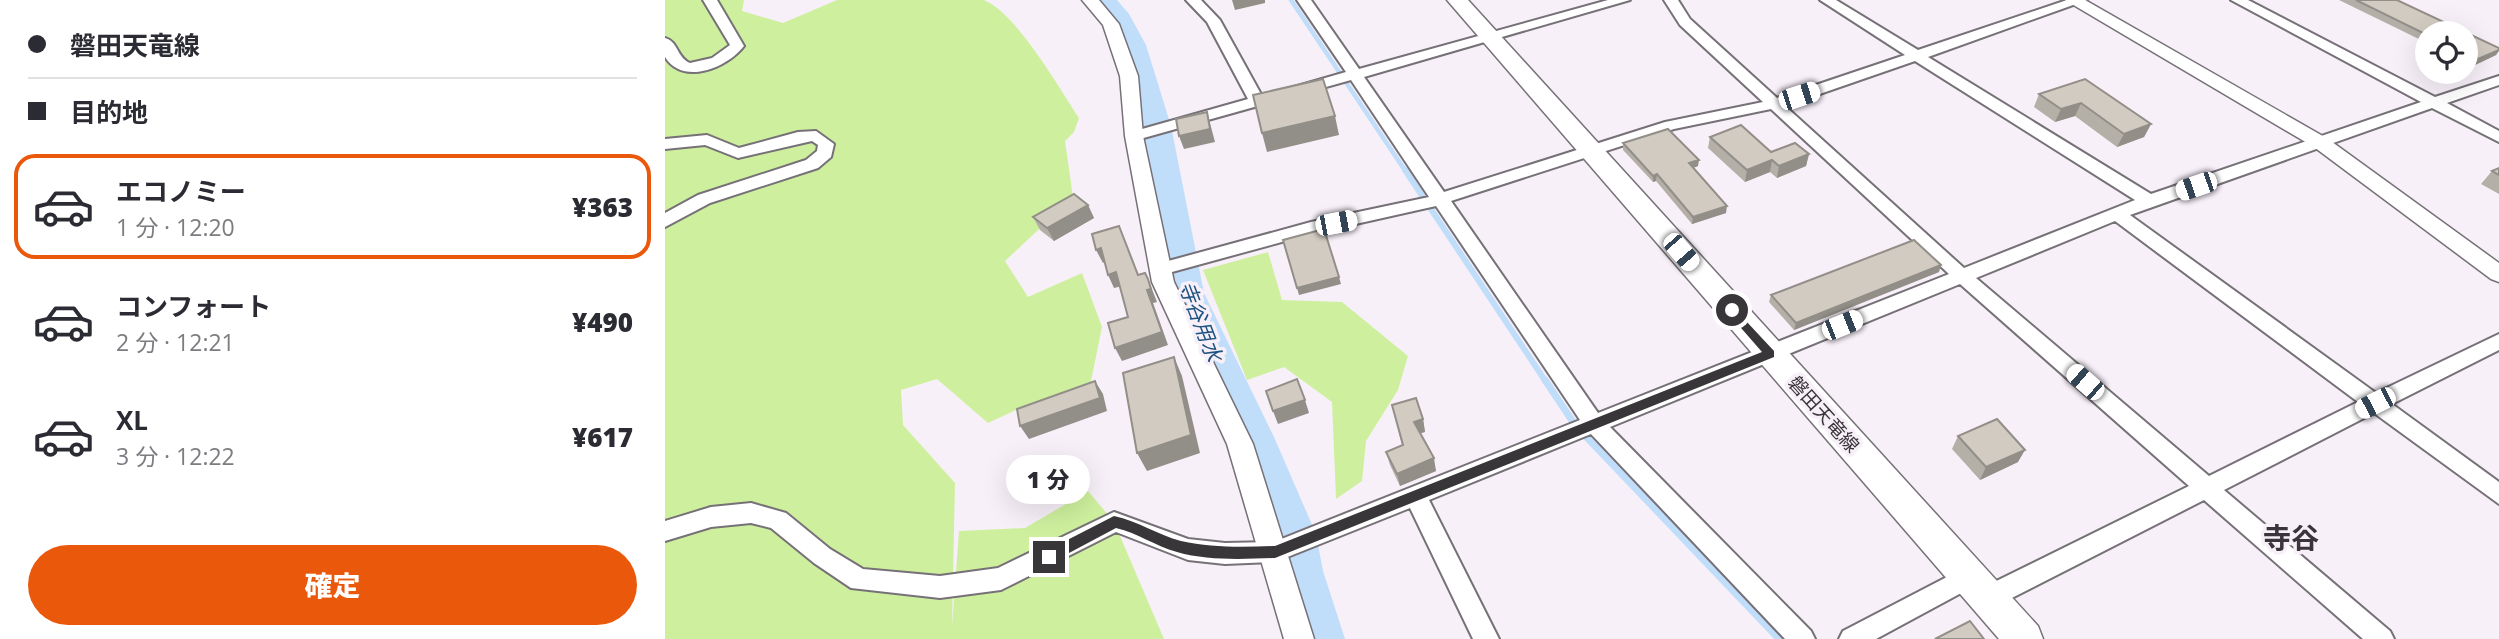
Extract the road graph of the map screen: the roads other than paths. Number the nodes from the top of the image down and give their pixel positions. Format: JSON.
{"nodes":[{"id":1,"x":711,"y":0,"type":"edge"},
{"id":2,"x":1090,"y":0,"type":"edge"},
{"id":3,"x":1193,"y":0,"type":"edge"},
{"id":4,"x":1304,"y":0,"type":"edge"},
{"id":5,"x":1457,"y":0,"type":"edge"},
{"id":6,"x":1623,"y":0,"type":"edge"},
{"id":7,"x":1671,"y":0,"type":"edge"},
{"id":8,"x":1827,"y":0,"type":"edge"},
{"id":9,"x":2238,"y":0,"type":"edge"},
{"id":10,"x":2076,"y":1,"type":"edge"},
{"id":11,"x":1490,"y":37,"type":"junction"},
{"id":12,"x":665,"y":42,"type":"edge"},
{"id":13,"x":1917,"y":56,"type":"junction"},
{"id":14,"x":1356,"y":75,"type":"junction"},
{"id":15,"x":2499,"y":80,"type":"edge"},
{"id":16,"x":1258,"y":103,"type":"junction"},
{"id":17,"x":2435,"y":103,"type":"junction"},
{"id":18,"x":1775,"y":104,"type":"junction"},
{"id":19,"x":1134,"y":136,"type":"junction"},
{"id":20,"x":2499,"y":137,"type":"edge"},
{"id":21,"x":2321,"y":143,"type":"junction"},
{"id":22,"x":665,"y":144,"type":"edge"},
{"id":23,"x":1590,"y":150,"type":"junction"},
{"id":24,"x":1441,"y":200,"type":"junction"},
{"id":25,"x":2149,"y":201,"type":"junction"},
{"id":26,"x":2117,"y":214,"type":"junction"},
{"id":27,"x":665,"y":221,"type":"edge"},
{"id":28,"x":1161,"y":269,"type":"junction"},
{"id":29,"x":2499,"y":274,"type":"edge"},
{"id":30,"x":1963,"y":277,"type":"junction"},
{"id":31,"x":2499,"y":341,"type":"edge"},
{"id":32,"x":1770,"y":354,"type":"junction"},
{"id":33,"x":2375,"y":403,"type":"junction"},
{"id":34,"x":1594,"y":424,"type":"junction"},
{"id":35,"x":2208,"y":487,"type":"junction"},
{"id":36,"x":2499,"y":494,"type":"edge"},
{"id":37,"x":1416,"y":496,"type":"junction"},
{"id":38,"x":665,"y":531,"type":"edge"},
{"id":39,"x":1275,"y":552,"type":"junction"},
{"id":40,"x":1978,"y":588,"type":"junction"},
{"id":41,"x":1299,"y":639,"type":"edge"},
{"id":42,"x":1486,"y":639,"type":"edge"},
{"id":43,"x":1802,"y":639,"type":"edge"},
{"id":44,"x":1852,"y":639,"type":"edge"},
{"id":45,"x":2024,"y":639,"type":"edge"},
{"id":46,"x":2381,"y":639,"type":"edge"}],
"edges":[{"from":1,"to":12,"type":"street"},
{"from":2,"to":19,"type":"street"},
{"from":3,"to":16,"type":"street"},
{"from":4,"to":14,"type":"street"},
{"from":5,"to":11,"type":"main road","name":"磐田天竜線"},
{"from":6,"to":11,"type":"street"},
{"from":7,"to":18,"type":"street"},
{"from":8,"to":13,"type":"street"},
{"from":9,"to":17,"type":"street"},
{"from":10,"to":13,"type":"street"},
{"from":10,"to":21,"type":"street"},
{"from":11,"to":14,"type":"street"},
{"from":11,"to":23,"type":"main road","name":"磐田天竜線"},
{"from":13,"to":18,"type":"street"},
{"from":13,"to":25,"type":"street"},
{"from":14,"to":16,"type":"street"},
{"from":14,"to":24,"type":"street"},
{"from":15,"to":17,"type":"street"},
{"from":16,"to":19,"type":"street"},
{"from":17,"to":20,"type":"street"},
{"from":17,"to":21,"type":"street"},
{"from":18,"to":23,"type":"street"},
{"from":18,"to":30,"type":"street"},
{"from":19,"to":28,"type":"street"},
{"from":21,"to":25,"type":"street"},
{"from":21,"to":29,"type":"street"},
{"from":22,"to":27,"type":"street"},
{"from":23,"to":24,"type":"street"},
{"from":23,"to":32,"type":"main road","name":"磐田天竜線"},
{"from":24,"to":28,"type":"street"},
{"from":24,"to":34,"type":"street"},
{"from":25,"to":26,"type":"street"},
{"from":26,"to":30,"type":"street"},
{"from":26,"to":33,"type":"street"},
{"from":28,"to":39,"type":"street"},
{"from":30,"to":32,"type":"street"},
{"from":30,"to":35,"type":"street"},
{"from":31,"to":33,"type":"street"},
{"from":32,"to":34,"type":"street"},
{"from":32,"to":40,"type":"main road","name":"磐田天竜線"},
{"from":33,"to":35,"type":"street"},
{"from":33,"to":36,"type":"street"},
{"from":34,"to":37,"type":"street"},
{"from":34,"to":43,"type":"street"},
{"from":35,"to":40,"type":"street"},
{"from":35,"to":46,"type":"street"},
{"from":37,"to":39,"type":"street"},
{"from":37,"to":42,"type":"street"},
{"from":38,"to":39,"type":"street"},
{"from":39,"to":41,"type":"street"},
{"from":40,"to":44,"type":"street"},
{"from":40,"to":45,"type":"main road","name":"磐田天竜線"}]}
